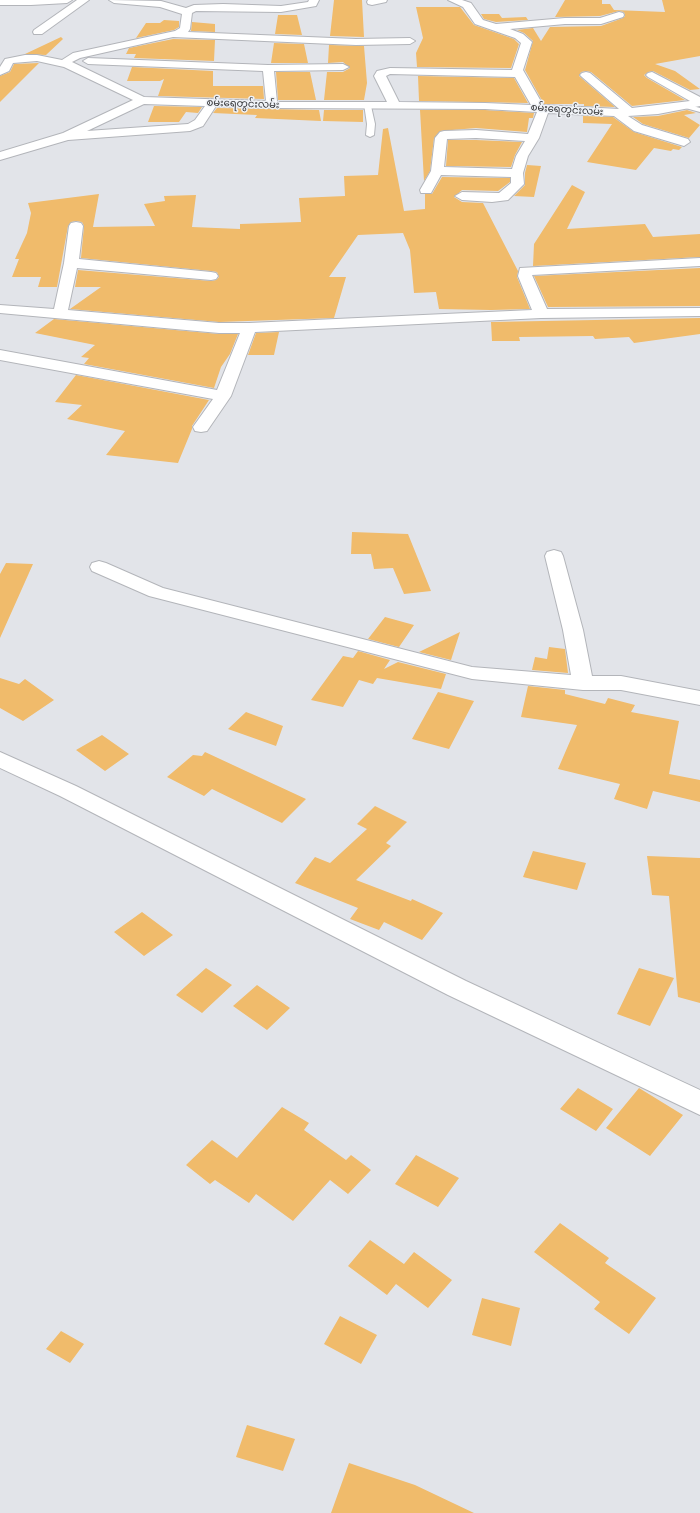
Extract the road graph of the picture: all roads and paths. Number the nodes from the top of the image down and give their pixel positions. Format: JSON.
{"nodes":[{"id":1,"x":67,"y":0,"type":"edge"},
{"id":2,"x":84,"y":0,"type":"edge"},
{"id":3,"x":114,"y":0,"type":"edge"},
{"id":4,"x":314,"y":0,"type":"edge"},
{"id":5,"x":453,"y":0,"type":"edge"},
{"id":6,"x":0,"y":2,"type":"edge"},
{"id":7,"x":187,"y":12,"type":"junction"},
{"id":8,"x":619,"y":15,"type":"dead end"},
{"id":9,"x":495,"y":27,"type":"junction"},
{"id":10,"x":38,"y":32,"type":"dead end"},
{"id":11,"x":172,"y":40,"type":"junction"},
{"id":12,"x":410,"y":42,"type":"dead end"},
{"id":13,"x":67,"y":62,"type":"junction"},
{"id":14,"x":343,"y":67,"type":"dead end"},
{"id":15,"x":268,"y":68,"type":"junction"},
{"id":16,"x":0,"y":72,"type":"edge"},
{"id":17,"x":518,"y":74,"type":"junction"},
{"id":18,"x":586,"y":75,"type":"dead end"},
{"id":19,"x":652,"y":75,"type":"dead end"},
{"id":20,"x":142,"y":100,"type":"junction"},
{"id":21,"x":700,"y":102,"type":"edge"},
{"id":22,"x":213,"y":103,"type":"junction"},
{"id":23,"x":272,"y":105,"type":"junction"},
{"id":24,"x":685,"y":105,"type":"junction"},
{"id":25,"x":367,"y":106,"type":"junction"},
{"id":26,"x":396,"y":106,"type":"junction"},
{"id":27,"x":541,"y":108,"type":"junction"},
{"id":28,"x":700,"y":110,"type":"edge"},
{"id":29,"x":629,"y":112,"type":"junction"},
{"id":30,"x":617,"y":113,"type":"junction"},
{"id":31,"x":370,"y":135,"type":"dead end"},
{"id":32,"x":67,"y":136,"type":"junction"},
{"id":33,"x":533,"y":138,"type":"junction"},
{"id":34,"x":684,"y":142,"type":"dead end"},
{"id":35,"x":0,"y":156,"type":"edge"},
{"id":36,"x":438,"y":172,"type":"junction"},
{"id":37,"x":517,"y":173,"type":"junction"},
{"id":38,"x":426,"y":190,"type":"dead end"},
{"id":39,"x":462,"y":196,"type":"dead end"},
{"id":40,"x":76,"y":226,"type":"dead end"},
{"id":41,"x":700,"y":262,"type":"edge"},
{"id":42,"x":71,"y":263,"type":"junction"},
{"id":43,"x":211,"y":276,"type":"dead end"},
{"id":44,"x":0,"y":309,"type":"edge"},
{"id":45,"x":700,"y":312,"type":"edge"},
{"id":46,"x":541,"y":314,"type":"junction"},
{"id":47,"x":60,"y":315,"type":"junction"},
{"id":48,"x":249,"y":328,"type":"junction"},
{"id":49,"x":0,"y":355,"type":"edge"},
{"id":50,"x":223,"y":396,"type":"junction"},
{"id":51,"x":201,"y":427,"type":"dead end"},
{"id":52,"x":554,"y":556,"type":"dead end"},
{"id":53,"x":99,"y":567,"type":"dead end"},
{"id":54,"x":583,"y":683,"type":"junction"},
{"id":55,"x":700,"y":698,"type":"edge"},
{"id":56,"x":0,"y":759,"type":"edge"},
{"id":57,"x":700,"y":1104,"type":"edge"}],
"edges":[{"from":1,"to":6,"type":"street"},
{"from":2,"to":10,"type":"street"},
{"from":3,"to":7,"type":"street"},
{"from":4,"to":7,"type":"street"},
{"from":5,"to":9,"type":"street"},
{"from":7,"to":11,"type":"street"},
{"from":8,"to":9,"type":"street"},
{"from":9,"to":17,"type":"street"},
{"from":11,"to":12,"type":"street"},
{"from":11,"to":13,"type":"street"},
{"from":13,"to":15,"type":"street"},
{"from":13,"to":16,"type":"street"},
{"from":13,"to":20,"type":"street","name":"စမ်းရေတွင်းလမ်း"},
{"from":14,"to":15,"type":"street"},
{"from":15,"to":23,"type":"street"},
{"from":17,"to":26,"type":"street"},
{"from":17,"to":27,"type":"street"},
{"from":18,"to":29,"type":"street"},
{"from":19,"to":21,"type":"street"},
{"from":20,"to":22,"type":"street","name":"စမ်းရေတွင်းလမ်း"},
{"from":20,"to":32,"type":"street"},
{"from":21,"to":24,"type":"street","name":"စမ်းရေတွင်းလမ်း"},
{"from":22,"to":23,"type":"street","name":"စမ်းရေတွင်းလမ်း"},
{"from":22,"to":32,"type":"street"},
{"from":23,"to":25,"type":"street","name":"စမ်းရေတွင်းလမ်း"},
{"from":24,"to":28,"type":"lane"},
{"from":24,"to":29,"type":"street","name":"စမ်းရေတွင်းလမ်း"},
{"from":25,"to":26,"type":"street","name":"စမ်းရေတွင်းလမ်း"},
{"from":25,"to":31,"type":"lane"},
{"from":26,"to":27,"type":"street","name":"စမ်းရေတွင်းလမ်း"},
{"from":27,"to":30,"type":"street","name":"စမ်းရေတွင်းလမ်း"},
{"from":27,"to":33,"type":"street"},
{"from":29,"to":30,"type":"street","name":"စမ်းရေတွင်းလမ်း"},
{"from":30,"to":34,"type":"street"},
{"from":32,"to":35,"type":"street"},
{"from":33,"to":36,"type":"street"},
{"from":33,"to":37,"type":"street"},
{"from":36,"to":37,"type":"street"},
{"from":36,"to":38,"type":"street"},
{"from":37,"to":39,"type":"street"},
{"from":40,"to":42,"type":"street"},
{"from":41,"to":46,"type":"street"},
{"from":42,"to":43,"type":"street"},
{"from":42,"to":47,"type":"street"},
{"from":44,"to":47,"type":"street"},
{"from":45,"to":46,"type":"street"},
{"from":46,"to":48,"type":"street"},
{"from":47,"to":48,"type":"street"},
{"from":48,"to":50,"type":"street"},
{"from":49,"to":50,"type":"street"},
{"from":50,"to":51,"type":"street"},
{"from":52,"to":54,"type":"street"},
{"from":53,"to":54,"type":"street"},
{"from":54,"to":55,"type":"street"},
{"from":56,"to":57,"type":"street"}]}
